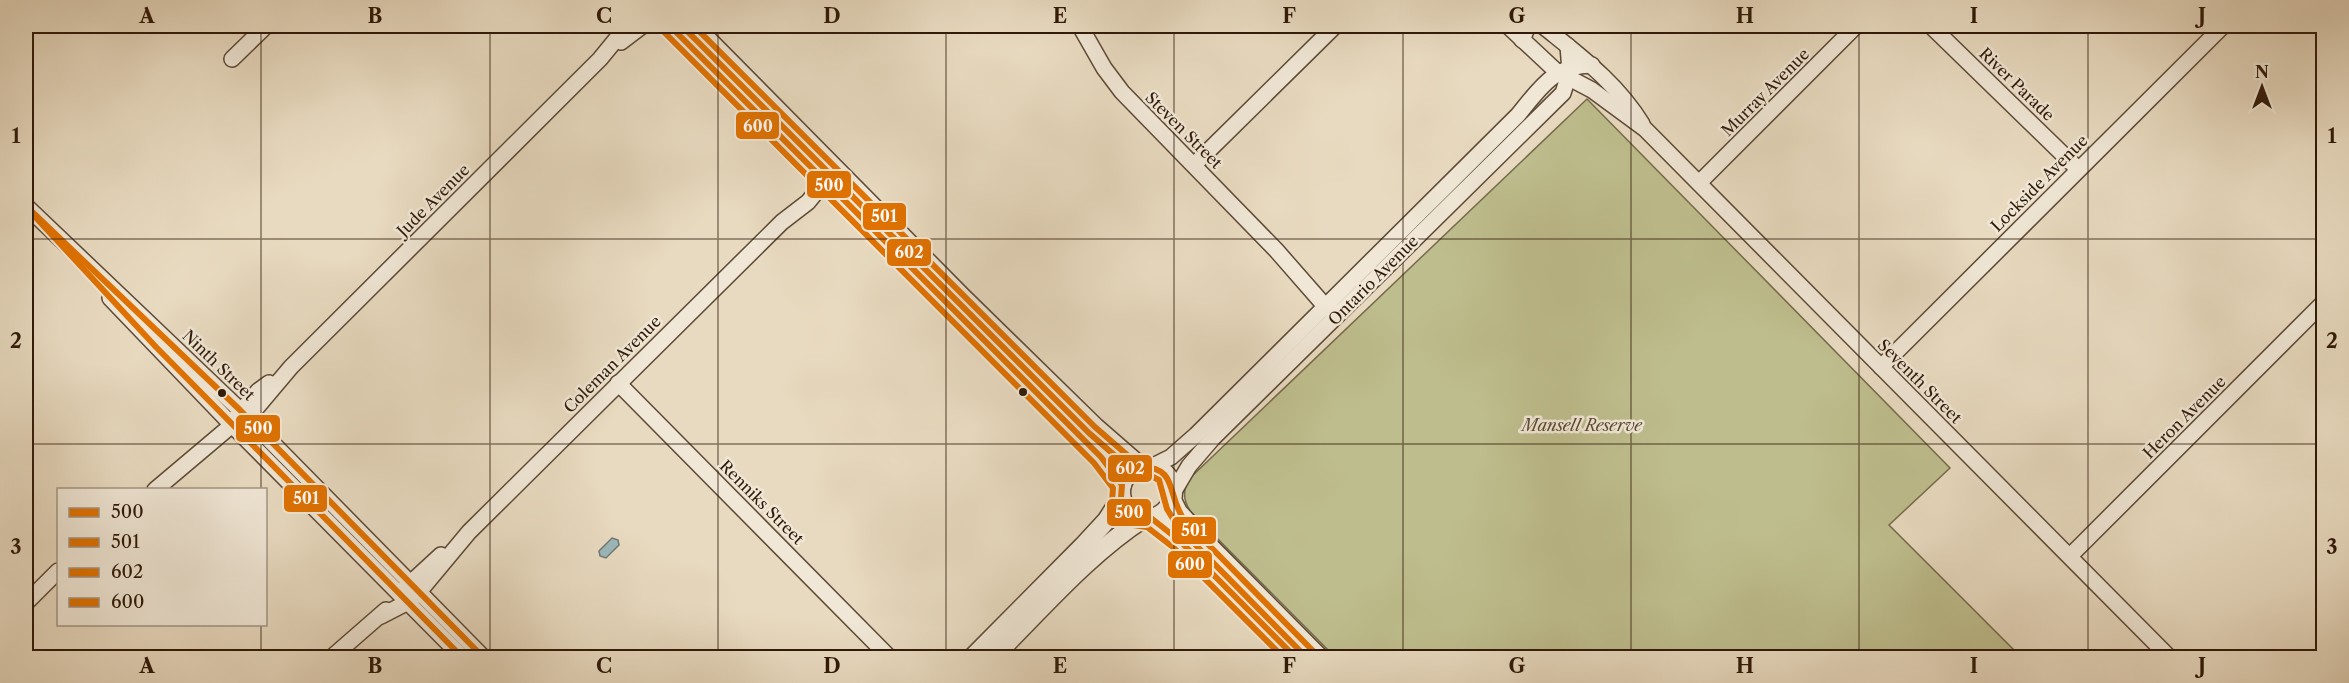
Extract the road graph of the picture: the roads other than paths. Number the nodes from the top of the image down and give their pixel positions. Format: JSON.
{"nodes":[{"id":1,"x":266,"y":26,"type":"edge"},
{"id":2,"x":627,"y":26,"type":"edge"},
{"id":3,"x":642,"y":26,"type":"edge"},
{"id":4,"x":670,"y":26,"type":"edge"},
{"id":5,"x":694,"y":26,"type":"edge"},
{"id":6,"x":1080,"y":26,"type":"edge"},
{"id":7,"x":1335,"y":26,"type":"edge"},
{"id":8,"x":1508,"y":26,"type":"edge"},
{"id":9,"x":1528,"y":26,"type":"edge"},
{"id":10,"x":1856,"y":26,"type":"edge"},
{"id":11,"x":1931,"y":26,"type":"edge"},
{"id":12,"x":2223,"y":26,"type":"edge"},
{"id":13,"x":1549,"y":27,"type":"edge"},
{"id":14,"x":1522,"y":40,"type":"junction"},
{"id":15,"x":1568,"y":46,"type":"junction"},
{"id":16,"x":232,"y":59,"type":"dead end"},
{"id":17,"x":600,"y":59,"type":"junction"},
{"id":18,"x":1592,"y":65,"type":"junction"},
{"id":19,"x":1566,"y":72,"type":"junction"},
{"id":20,"x":1645,"y":129,"type":"junction"},
{"id":21,"x":1194,"y":165,"type":"junction"},
{"id":22,"x":2078,"y":169,"type":"junction"},
{"id":23,"x":827,"y":175,"type":"junction"},
{"id":24,"x":1699,"y":183,"type":"junction"},
{"id":25,"x":26,"y":207,"type":"edge"},
{"id":26,"x":1329,"y":302,"type":"junction"},
{"id":27,"x":2324,"y":302,"type":"edge"},
{"id":28,"x":1339,"y":314,"type":"junction"},
{"id":29,"x":1881,"y":367,"type":"junction"},
{"id":30,"x":618,"y":383,"type":"junction"},
{"id":31,"x":244,"y":414,"type":"junction"},
{"id":32,"x":232,"y":425,"type":"junction"},
{"id":33,"x":1146,"y":467,"type":"junction"},
{"id":34,"x":156,"y":488,"type":"edge"},
{"id":35,"x":1121,"y":491,"type":"junction"},
{"id":36,"x":1172,"y":496,"type":"junction"},
{"id":37,"x":1147,"y":518,"type":"junction"},
{"id":38,"x":2070,"y":556,"type":"junction"},
{"id":39,"x":57,"y":572,"type":"edge"},
{"id":40,"x":409,"y":592,"type":"junction"},
{"id":41,"x":26,"y":603,"type":"edge"},
{"id":42,"x":888,"y":654,"type":"edge"},
{"id":43,"x":331,"y":657,"type":"edge"},
{"id":44,"x":463,"y":657,"type":"edge"},
{"id":45,"x":484,"y":657,"type":"edge"},
{"id":46,"x":972,"y":657,"type":"edge"},
{"id":47,"x":992,"y":657,"type":"edge"},
{"id":48,"x":1297,"y":657,"type":"edge"},
{"id":49,"x":1320,"y":657,"type":"edge"},
{"id":50,"x":2170,"y":657,"type":"edge"}],
"edges":[{"from":1,"to":16,"type":"street"},
{"from":2,"to":17,"type":"street","name":"Jude Avenue"},
{"from":3,"to":17,"type":"street","name":"Jude Avenue"},
{"from":4,"to":23,"type":"street"},
{"from":5,"to":23,"type":"street"},
{"from":6,"to":21,"type":"street","name":"Steven Street"},
{"from":7,"to":21,"type":"street"},
{"from":8,"to":14,"type":"street","name":"Seventh Street"},
{"from":9,"to":14,"type":"street"},
{"from":10,"to":24,"type":"street","name":"Murray Avenue"},
{"from":11,"to":22,"type":"street","name":"River Parade"},
{"from":12,"to":22,"type":"street","name":"Lockside Avenue"},
{"from":13,"to":14,"type":"street"},
{"from":13,"to":15,"type":"street","name":"Seventh Street"},
{"from":14,"to":19,"type":"street","name":"Seventh Street"},
{"from":15,"to":18,"type":"street","name":"Seventh Street"},
{"from":15,"to":19,"type":"street"},
{"from":17,"to":31,"type":"street","name":"Jude Avenue"},
{"from":18,"to":19,"type":"street"},
{"from":18,"to":20,"type":"street","name":"Seventh Street"},
{"from":19,"to":20,"type":"street","name":"Seventh Street"},
{"from":19,"to":26,"type":"street","name":"Ontario Avenue"},
{"from":19,"to":28,"type":"street","name":"Ontario Avenue"},
{"from":20,"to":24,"type":"street","name":"Seventh Street"},
{"from":21,"to":26,"type":"street","name":"Steven Street"},
{"from":22,"to":29,"type":"street","name":"Lockside Avenue"},
{"from":23,"to":30,"type":"street","name":"Coleman Avenue"},
{"from":23,"to":33,"type":"street"},
{"from":23,"to":35,"type":"street"},
{"from":24,"to":29,"type":"street","name":"Seventh Street"},
{"from":25,"to":31,"type":"street","name":"Ninth Street"},
{"from":25,"to":32,"type":"street","name":"Ninth Street"},
{"from":26,"to":28,"type":"street","name":"Steven Street"},
{"from":26,"to":33,"type":"street","name":"Ontario Avenue"},
{"from":27,"to":38,"type":"street","name":"Heron Avenue"},
{"from":28,"to":36,"type":"street","name":"Ontario Avenue"},
{"from":29,"to":38,"type":"street","name":"Seventh Street"},
{"from":30,"to":40,"type":"street","name":"Coleman Avenue"},
{"from":30,"to":42,"type":"street","name":"Renniks Street"},
{"from":31,"to":32,"type":"street","name":"Jude Avenue"},
{"from":31,"to":40,"type":"street","name":"Ninth Street"},
{"from":32,"to":34,"type":"street","name":"Jude Avenue"},
{"from":32,"to":40,"type":"street","name":"Ninth Street"},
{"from":33,"to":35,"type":"street"},
{"from":33,"to":36,"type":"street"},
{"from":35,"to":37,"type":"street"},
{"from":35,"to":46,"type":"street"},
{"from":36,"to":37,"type":"street"},
{"from":36,"to":49,"type":"street"},
{"from":37,"to":47,"type":"street"},
{"from":37,"to":48,"type":"street"},
{"from":38,"to":50,"type":"street","name":"Seventh Street"},
{"from":39,"to":41,"type":"street"},
{"from":40,"to":43,"type":"street","name":"Coleman Avenue"},
{"from":40,"to":44,"type":"street","name":"Ninth Street"},
{"from":40,"to":45,"type":"street","name":"Ninth Street"}]}
